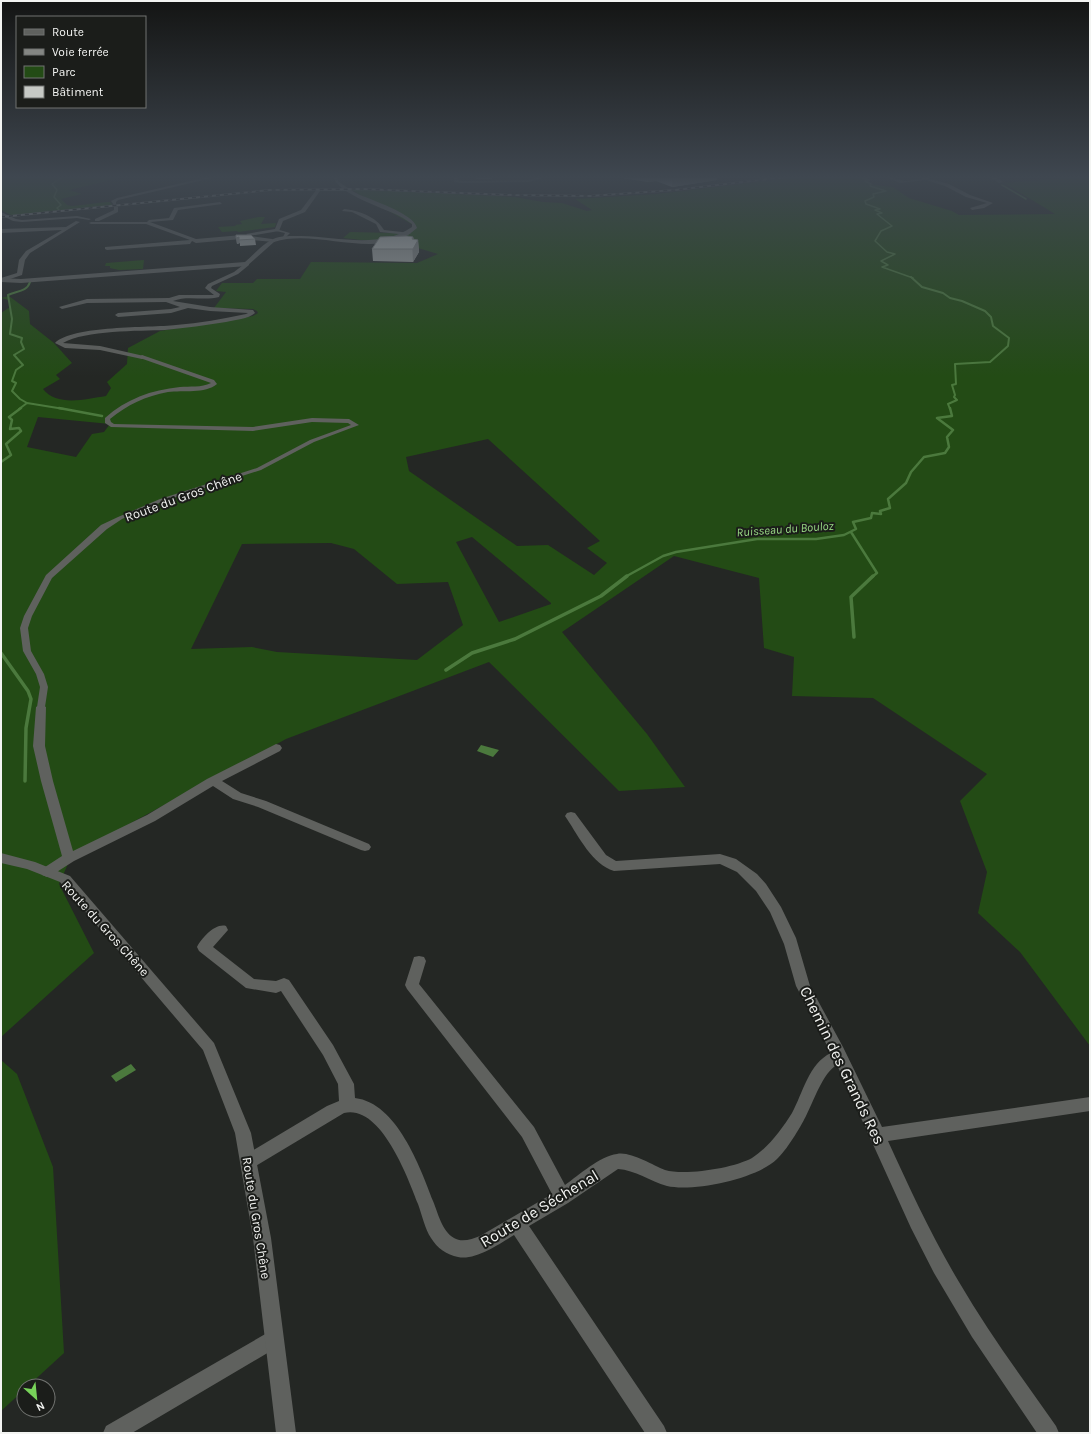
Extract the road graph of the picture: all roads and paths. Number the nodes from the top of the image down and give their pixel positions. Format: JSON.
{"nodes":[{"id":1,"x":43,"y":243,"type":"edge"},
{"id":2,"x":169,"y":243,"type":"edge"},
{"id":3,"x":271,"y":243,"type":"edge"},
{"id":4,"x":390,"y":243,"type":"edge"},
{"id":5,"x":396,"y":244,"type":"edge"},
{"id":6,"x":107,"y":248,"type":"dead end"},
{"id":7,"x":246,"y":264,"type":"junction"},
{"id":8,"x":21,"y":270,"type":"junction"},
{"id":9,"x":16,"y":276,"type":"junction"},
{"id":10,"x":2,"y":278,"type":"edge"},
{"id":11,"x":41,"y":279,"type":"junction"},
{"id":12,"x":168,"y":300,"type":"junction"},
{"id":13,"x":188,"y":306,"type":"junction"},
{"id":14,"x":62,"y":308,"type":"dead end"},
{"id":15,"x":118,"y":315,"type":"dead end"},
{"id":16,"x":142,"y":357,"type":"joint"},
{"id":17,"x":41,"y":707,"type":"joint"},
{"id":18,"x":276,"y":748,"type":"dead end"},
{"id":19,"x":211,"y":782,"type":"junction"},
{"id":20,"x":571,"y":816,"type":"dead end"},
{"id":21,"x":365,"y":847,"type":"dead end"},
{"id":22,"x":1,"y":858,"type":"edge"},
{"id":23,"x":69,"y":858,"type":"junction"},
{"id":24,"x":47,"y":872,"type":"junction"},
{"id":25,"x":221,"y":930,"type":"dead end"},
{"id":26,"x":419,"y":961,"type":"dead end"},
{"id":27,"x":840,"y":1056,"type":"junction"},
{"id":28,"x":1090,"y":1104,"type":"edge"},
{"id":29,"x":347,"y":1105,"type":"junction"},
{"id":30,"x":877,"y":1135,"type":"junction"},
{"id":31,"x":248,"y":1162,"type":"junction"},
{"id":32,"x":562,"y":1197,"type":"junction"},
{"id":33,"x":517,"y":1224,"type":"junction"},
{"id":34,"x":274,"y":1338,"type":"junction"},
{"id":35,"x":113,"y":1433,"type":"edge"},
{"id":36,"x":286,"y":1433,"type":"edge"},
{"id":37,"x":657,"y":1433,"type":"edge"},
{"id":38,"x":1049,"y":1433,"type":"edge"}],
"edges":[{"from":1,"to":8,"type":"street"},
{"from":2,"to":6,"type":"street"},
{"from":3,"to":7,"type":"street"},
{"from":4,"to":5,"type":"street"},
{"from":7,"to":11,"type":"street"},
{"from":7,"to":12,"type":"street"},
{"from":8,"to":9,"type":"street"},
{"from":8,"to":10,"type":"street"},
{"from":9,"to":10,"type":"street"},
{"from":9,"to":11,"type":"street"},
{"from":10,"to":11,"type":"street"},
{"from":12,"to":13,"type":"street","name":"Route du Gros Chêne"},
{"from":12,"to":14,"type":"street"},
{"from":13,"to":15,"type":"street"},
{"from":13,"to":16,"type":"street","name":"Route du Gros Chêne"},
{"from":16,"to":17,"type":"street","name":"Route du Gros Chêne"},
{"from":17,"to":23,"type":"street","name":"Route du Gros Chêne"},
{"from":18,"to":19,"type":"street"},
{"from":19,"to":21,"type":"street"},
{"from":19,"to":23,"type":"street"},
{"from":20,"to":27,"type":"street","name":"Chemin des Grands Res"},
{"from":22,"to":24,"type":"street"},
{"from":23,"to":24,"type":"street","name":"Route du Gros Chêne"},
{"from":24,"to":31,"type":"street","name":"Route du Gros Chêne"},
{"from":25,"to":29,"type":"street"},
{"from":26,"to":32,"type":"street"},
{"from":27,"to":30,"type":"street","name":"Chemin des Grands Res"},
{"from":27,"to":32,"type":"street","name":"Route de Séchenal"},
{"from":28,"to":30,"type":"street"},
{"from":29,"to":31,"type":"street"},
{"from":29,"to":33,"type":"street","name":"Route de Séchenal"},
{"from":30,"to":38,"type":"street","name":"Chemin des Grands Res"},
{"from":31,"to":34,"type":"street","name":"Route du Gros Chêne"},
{"from":32,"to":33,"type":"street","name":"Route de Séchenal"},
{"from":33,"to":37,"type":"street"},
{"from":34,"to":35,"type":"street"},
{"from":34,"to":36,"type":"street","name":"Route du Gros Chêne"}]}
